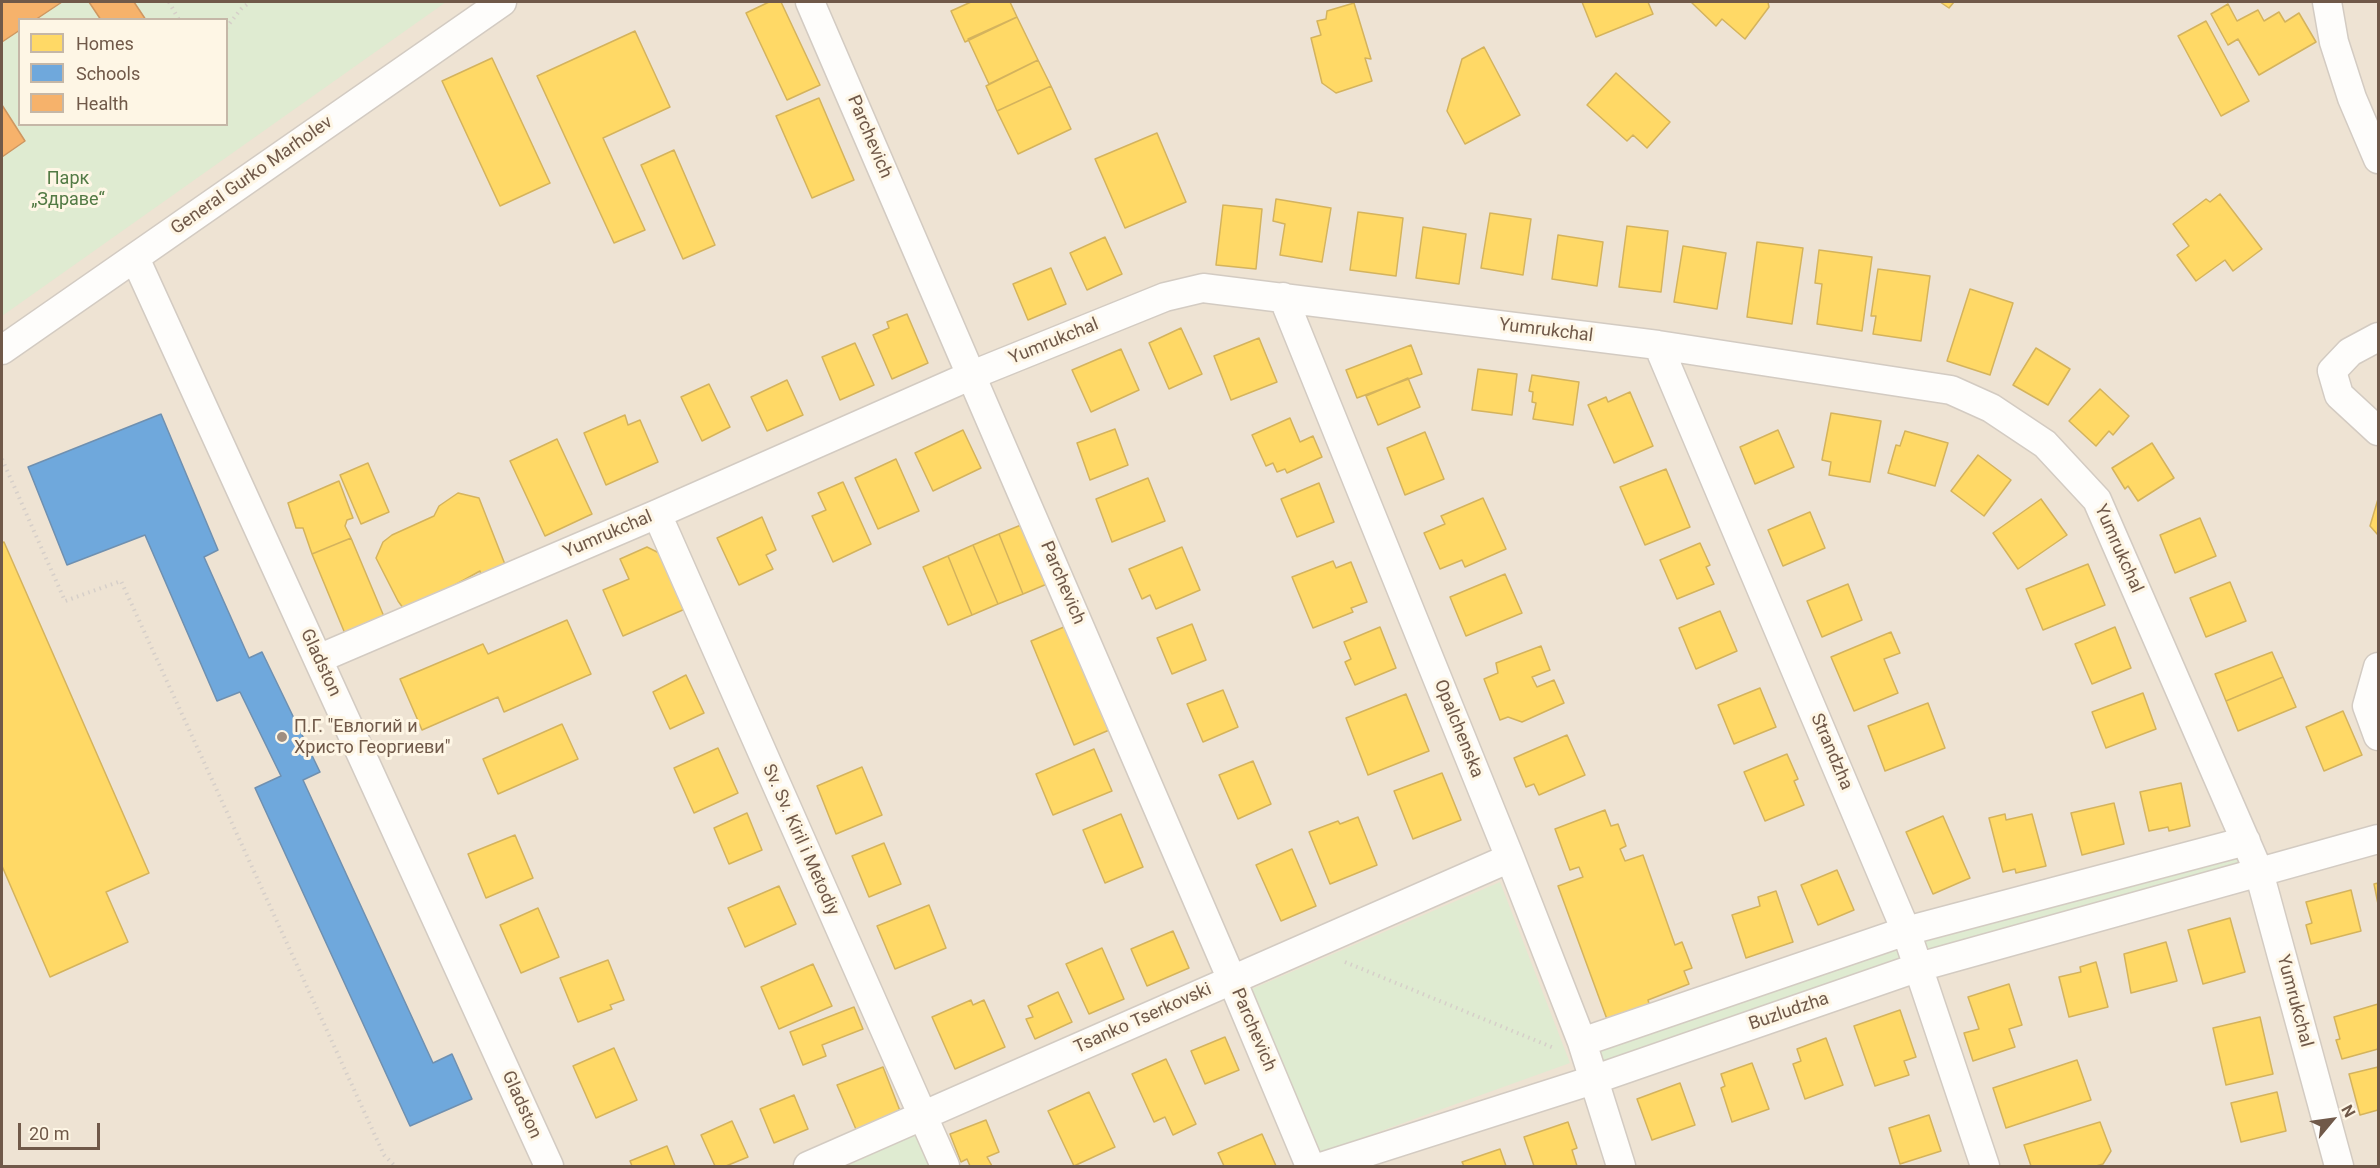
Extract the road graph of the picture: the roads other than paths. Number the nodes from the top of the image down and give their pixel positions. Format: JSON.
{"nodes":[{"id":1,"x":502,"y":2,"type":"edge"},
{"id":2,"x":810,"y":2,"type":"edge"},
{"id":3,"x":2327,"y":2,"type":"edge"},
{"id":4,"x":2379,"y":159,"type":"edge"},
{"id":5,"x":135,"y":258,"type":"junction"},
{"id":6,"x":1283,"y":297,"type":"junction"},
{"id":7,"x":2379,"y":338,"type":"edge"},
{"id":8,"x":1658,"y":345,"type":"junction"},
{"id":9,"x":2,"y":350,"type":"edge"},
{"id":10,"x":972,"y":375,"type":"junction"},
{"id":11,"x":2379,"y":431,"type":"edge"},
{"id":12,"x":657,"y":514,"type":"junction"},
{"id":13,"x":318,"y":659,"type":"junction"},
{"id":14,"x":2379,"y":667,"type":"edge"},
{"id":15,"x":2379,"y":736,"type":"edge"},
{"id":16,"x":2379,"y":839,"type":"edge"},
{"id":17,"x":2246,"y":841,"type":"junction"},
{"id":18,"x":1510,"y":858,"type":"junction"},
{"id":19,"x":2259,"y":872,"type":"junction"},
{"id":20,"x":1906,"y":931,"type":"junction"},
{"id":21,"x":1919,"y":967,"type":"junction"},
{"id":22,"x":1232,"y":980,"type":"junction"},
{"id":23,"x":1582,"y":1042,"type":"junction"},
{"id":24,"x":1593,"y":1080,"type":"junction"},
{"id":25,"x":922,"y":1116,"type":"junction"},
{"id":26,"x":549,"y":1167,"type":"edge"},
{"id":27,"x":808,"y":1167,"type":"edge"},
{"id":28,"x":945,"y":1167,"type":"edge"},
{"id":29,"x":1310,"y":1167,"type":"edge"},
{"id":30,"x":1324,"y":1167,"type":"edge"},
{"id":31,"x":1621,"y":1167,"type":"edge"},
{"id":32,"x":1985,"y":1167,"type":"edge"},
{"id":33,"x":2339,"y":1167,"type":"edge"}],
"edges":[{"from":1,"to":5,"type":"street","name":"General Gurko Marholev"},
{"from":2,"to":10,"type":"street","name":"Parchevich"},
{"from":3,"to":4,"type":"street"},
{"from":5,"to":9,"type":"street","name":"General Gurko Marholev"},
{"from":5,"to":13,"type":"street","name":"Gladston"},
{"from":6,"to":8,"type":"street","name":"Yumrukchal"},
{"from":6,"to":10,"type":"street","name":"Yumrukchal"},
{"from":6,"to":18,"type":"street","name":"Opalchenska"},
{"from":7,"to":11,"type":"street"},
{"from":8,"to":17,"type":"street","name":"Yumrukchal"},
{"from":8,"to":20,"type":"street","name":"Strandzha"},
{"from":10,"to":12,"type":"street","name":"Yumrukchal"},
{"from":10,"to":22,"type":"street","name":"Parchevich"},
{"from":12,"to":13,"type":"street","name":"Yumrukchal"},
{"from":12,"to":25,"type":"street","name":"Sv. Sv. Kiril i Metodiy"},
{"from":13,"to":26,"type":"street","name":"Gladston"},
{"from":14,"to":15,"type":"street"},
{"from":16,"to":19,"type":"street","name":"Buzludzha"},
{"from":17,"to":19,"type":"street","name":"Yumrukchal"},
{"from":17,"to":20,"type":"street"},
{"from":18,"to":22,"type":"street","name":"Tsanko Tserkovski"},
{"from":18,"to":23,"type":"street","name":"Opalchenska"},
{"from":19,"to":21,"type":"street","name":"Buzludzha"},
{"from":19,"to":33,"type":"street","name":"Yumrukchal"},
{"from":20,"to":21,"type":"street","name":"Strandzha"},
{"from":20,"to":23,"type":"street"},
{"from":21,"to":24,"type":"street","name":"Buzludzha"},
{"from":21,"to":32,"type":"street","name":"Strandzha"},
{"from":22,"to":25,"type":"street","name":"Tsanko Tserkovski"},
{"from":22,"to":29,"type":"street","name":"Parchevich"},
{"from":23,"to":24,"type":"street","name":"Opalchenska"},
{"from":24,"to":30,"type":"street","name":"Buzludzha"},
{"from":24,"to":31,"type":"street","name":"Opalchenska"},
{"from":25,"to":27,"type":"street","name":"Tsanko Tserkovski"},
{"from":25,"to":28,"type":"street","name":"Sv. Sv. Kiril i Metodiy"}]}
